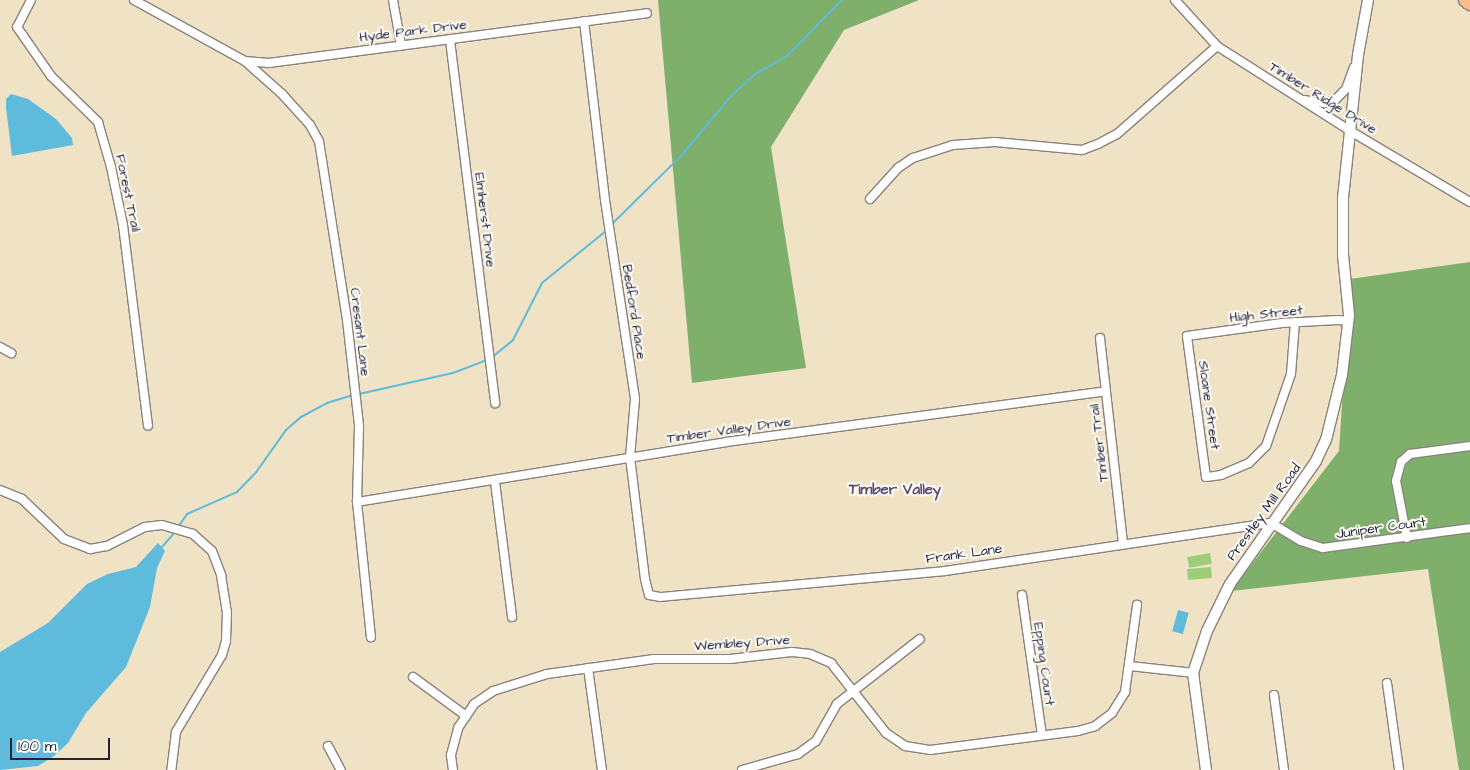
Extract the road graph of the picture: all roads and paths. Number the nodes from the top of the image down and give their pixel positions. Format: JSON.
{"nodes":[{"id":1,"x":30,"y":0,"type":"edge"},
{"id":2,"x":134,"y":0,"type":"edge"},
{"id":3,"x":393,"y":0,"type":"edge"},
{"id":4,"x":1175,"y":0,"type":"edge"},
{"id":5,"x":1368,"y":0,"type":"edge"},
{"id":6,"x":1466,"y":0,"type":"edge"},
{"id":7,"x":1470,"y":3,"type":"edge"},
{"id":8,"x":647,"y":13,"type":"dead end"},
{"id":9,"x":584,"y":21,"type":"junction"},
{"id":10,"x":450,"y":40,"type":"junction"},
{"id":11,"x":400,"y":45,"type":"junction"},
{"id":12,"x":1217,"y":46,"type":"junction"},
{"id":13,"x":1358,"y":55,"type":"junction"},
{"id":14,"x":245,"y":61,"type":"junction"},
{"id":15,"x":1302,"y":100,"type":"junction"},
{"id":16,"x":1352,"y":132,"type":"junction"},
{"id":17,"x":870,"y":199,"type":"dead end"},
{"id":18,"x":1470,"y":202,"type":"edge"},
{"id":19,"x":1349,"y":321,"type":"junction"},
{"id":20,"x":1295,"y":322,"type":"junction"},
{"id":21,"x":1187,"y":336,"type":"joint"},
{"id":22,"x":1100,"y":338,"type":"dead end"},
{"id":23,"x":0,"y":347,"type":"edge"},
{"id":24,"x":11,"y":354,"type":"dead end"},
{"id":25,"x":1106,"y":391,"type":"junction"},
{"id":26,"x":495,"y":403,"type":"dead end"},
{"id":27,"x":148,"y":425,"type":"dead end"},
{"id":28,"x":1470,"y":446,"type":"edge"},
{"id":29,"x":630,"y":457,"type":"junction"},
{"id":30,"x":495,"y":482,"type":"junction"},
{"id":31,"x":0,"y":490,"type":"edge"},
{"id":32,"x":357,"y":502,"type":"junction"},
{"id":33,"x":1271,"y":523,"type":"junction"},
{"id":34,"x":1470,"y":528,"type":"edge"},
{"id":35,"x":1407,"y":538,"type":"junction"},
{"id":36,"x":1123,"y":544,"type":"junction"},
{"id":37,"x":1022,"y":596,"type":"dead end"},
{"id":38,"x":660,"y":597,"type":"joint"},
{"id":39,"x":1137,"y":604,"type":"dead end"},
{"id":40,"x":512,"y":617,"type":"dead end"},
{"id":41,"x":371,"y":637,"type":"dead end"},
{"id":42,"x":920,"y":640,"type":"dead end"},
{"id":43,"x":1129,"y":666,"type":"junction"},
{"id":44,"x":588,"y":668,"type":"junction"},
{"id":45,"x":1193,"y":673,"type":"junction"},
{"id":46,"x":413,"y":677,"type":"dead end"},
{"id":47,"x":1387,"y":683,"type":"dead end"},
{"id":48,"x":853,"y":691,"type":"junction"},
{"id":49,"x":1274,"y":695,"type":"dead end"},
{"id":50,"x":466,"y":716,"type":"junction"},
{"id":51,"x":1042,"y":735,"type":"junction"},
{"id":52,"x":328,"y":746,"type":"dead end"},
{"id":53,"x":172,"y":770,"type":"edge"},
{"id":54,"x":341,"y":770,"type":"edge"},
{"id":55,"x":453,"y":770,"type":"edge"},
{"id":56,"x":602,"y":770,"type":"edge"},
{"id":57,"x":742,"y":770,"type":"edge"},
{"id":58,"x":1206,"y":770,"type":"edge"},
{"id":59,"x":1284,"y":770,"type":"edge"},
{"id":60,"x":1399,"y":770,"type":"edge"}],
"edges":[{"from":1,"to":27,"type":"street","name":"Forest Trail"},
{"from":2,"to":14,"type":"street"},
{"from":3,"to":11,"type":"street"},
{"from":4,"to":12,"type":"street","name":"Timber Ridge Drive"},
{"from":5,"to":13,"type":"street","name":"Prestley Mill Road"},
{"from":6,"to":7,"type":"highway"},
{"from":8,"to":9,"type":"street","name":"Hyde Park Drive"},
{"from":9,"to":10,"type":"street","name":"Hyde Park Drive"},
{"from":9,"to":29,"type":"street","name":"Bedford Place"},
{"from":10,"to":11,"type":"street","name":"Hyde Park Drive"},
{"from":10,"to":26,"type":"street","name":"Elmherst Drive"},
{"from":11,"to":14,"type":"street","name":"Hyde Park Drive"},
{"from":12,"to":15,"type":"street","name":"Timber Ridge Drive"},
{"from":12,"to":17,"type":"street"},
{"from":13,"to":15,"type":"street","name":"Prestley Mill Road"},
{"from":13,"to":16,"type":"street","name":"Prestley Mill Road"},
{"from":14,"to":32,"type":"street","name":"Cresant Lane"},
{"from":15,"to":16,"type":"street","name":"Timber Ridge Drive"},
{"from":16,"to":18,"type":"street","name":"Timber Ridge Drive"},
{"from":16,"to":19,"type":"street","name":"Prestley Mill Road"},
{"from":19,"to":20,"type":"street","name":"High Street"},
{"from":19,"to":33,"type":"street","name":"Prestley Mill Road"},
{"from":20,"to":21,"type":"street","name":"High Street"},
{"from":20,"to":21,"type":"street","name":"Sloane Street"},
{"from":22,"to":25,"type":"street","name":"Timber Trail"},
{"from":23,"to":24,"type":"street"},
{"from":25,"to":29,"type":"street","name":"Timber Valley Drive"},
{"from":25,"to":36,"type":"street","name":"Timber Trail"},
{"from":28,"to":35,"type":"street"},
{"from":29,"to":30,"type":"street","name":"Timber Valley Drive"},
{"from":29,"to":38,"type":"street","name":"Bedford Place"},
{"from":30,"to":32,"type":"street","name":"Timber Valley Drive"},
{"from":30,"to":40,"type":"street"},
{"from":31,"to":53,"type":"street"},
{"from":32,"to":41,"type":"street","name":"Cresant Lane"},
{"from":33,"to":35,"type":"street","name":"Juniper Court"},
{"from":33,"to":36,"type":"street","name":"Frank Lane"},
{"from":33,"to":45,"type":"street","name":"Prestley Mill Road"},
{"from":34,"to":35,"type":"street","name":"Juniper Court"},
{"from":36,"to":38,"type":"street","name":"Frank Lane"},
{"from":37,"to":51,"type":"street","name":"Epping Court"},
{"from":39,"to":43,"type":"street","name":"Wembley Drive"},
{"from":42,"to":48,"type":"street"},
{"from":43,"to":45,"type":"street"},
{"from":43,"to":51,"type":"street","name":"Wembley Drive"},
{"from":44,"to":48,"type":"street","name":"Wembley Drive"},
{"from":44,"to":50,"type":"street","name":"Wembley Drive"},
{"from":44,"to":56,"type":"street"},
{"from":45,"to":58,"type":"street","name":"Prestley Mill Road"},
{"from":46,"to":50,"type":"street"},
{"from":47,"to":60,"type":"street"},
{"from":48,"to":51,"type":"street","name":"Wembley Drive"},
{"from":48,"to":57,"type":"street"},
{"from":49,"to":59,"type":"street"},
{"from":50,"to":55,"type":"street","name":"Wembley Drive"},
{"from":52,"to":54,"type":"street"}]}
